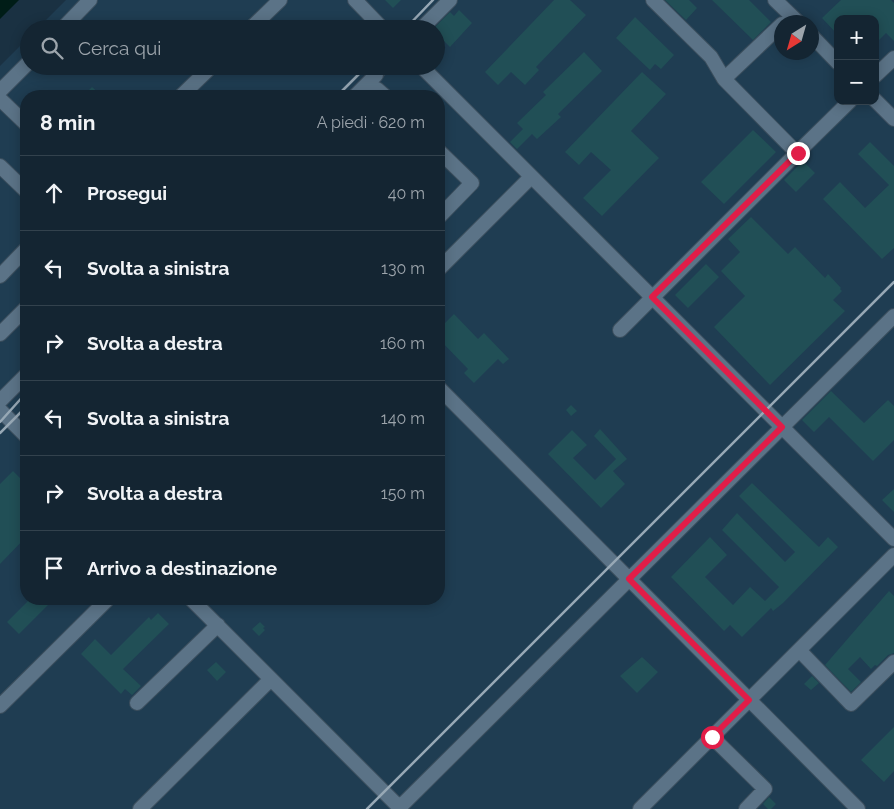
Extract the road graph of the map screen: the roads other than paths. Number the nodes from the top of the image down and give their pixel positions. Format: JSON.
{"nodes":[{"id":1,"x":90,"y":0,"type":"edge"},
{"id":2,"x":280,"y":0,"type":"edge"},
{"id":3,"x":354,"y":0,"type":"edge"},
{"id":4,"x":450,"y":0,"type":"edge"},
{"id":5,"x":653,"y":0,"type":"edge"},
{"id":6,"x":786,"y":13,"type":"edge"},
{"id":7,"x":71,"y":20,"type":"edge"},
{"id":8,"x":259,"y":20,"type":"edge"},
{"id":9,"x":374,"y":20,"type":"edge"},
{"id":10,"x":430,"y":20,"type":"edge"},
{"id":11,"x":819,"y":43,"type":"edge"},
{"id":12,"x":894,"y":58,"type":"edge"},
{"id":13,"x":836,"y":60,"type":"edge"},
{"id":14,"x":20,"y":71,"type":"edge"},
{"id":15,"x":879,"y":72,"type":"edge"},
{"id":16,"x":203,"y":75,"type":"edge"},
{"id":17,"x":376,"y":75,"type":"tunnel mouth"},
{"id":18,"x":430,"y":75,"type":"edge"},
{"id":19,"x":724,"y":79,"type":"junction"},
{"id":20,"x":187,"y":90,"type":"edge"},
{"id":21,"x":361,"y":90,"type":"edge"},
{"id":22,"x":445,"y":90,"type":"edge"},
{"id":23,"x":445,"y":90,"type":"edge"},
{"id":24,"x":0,"y":91,"type":"edge"},
{"id":25,"x":0,"y":99,"type":"edge"},
{"id":26,"x":879,"y":104,"type":"edge"},
{"id":27,"x":846,"y":105,"type":"edge"},
{"id":28,"x":20,"y":118,"type":"edge"},
{"id":29,"x":894,"y":119,"type":"edge"},
{"id":30,"x":798,"y":153,"type":"junction"},
{"id":31,"x":445,"y":156,"type":"edge"},
{"id":32,"x":0,"y":166,"type":"edge"},
{"id":33,"x":531,"y":177,"type":"junction"},
{"id":34,"x":20,"y":185,"type":"edge"},
{"id":35,"x":445,"y":211,"type":"edge"},
{"id":36,"x":20,"y":255,"type":"edge"},
{"id":37,"x":445,"y":263,"type":"edge"},
{"id":38,"x":0,"y":276,"type":"edge"},
{"id":39,"x":652,"y":297,"type":"junction"},
{"id":40,"x":20,"y":314,"type":"edge"},
{"id":41,"x":894,"y":316,"type":"edge"},
{"id":42,"x":620,"y":330,"type":"dead end"},
{"id":43,"x":0,"y":334,"type":"edge"},
{"id":44,"x":20,"y":381,"type":"edge"},
{"id":45,"x":445,"y":394,"type":"edge"},
{"id":46,"x":0,"y":401,"type":"edge"},
{"id":47,"x":0,"y":410,"type":"edge"},
{"id":48,"x":782,"y":427,"type":"junction"},
{"id":49,"x":20,"y":428,"type":"edge"},
{"id":50,"x":894,"y":539,"type":"edge"},
{"id":51,"x":894,"y":555,"type":"edge"},
{"id":52,"x":629,"y":579,"type":"junction"},
{"id":53,"x":102,"y":605,"type":"edge"},
{"id":54,"x":197,"y":605,"type":"edge"},
{"id":55,"x":218,"y":626,"type":"junction"},
{"id":56,"x":799,"y":650,"type":"junction"},
{"id":57,"x":894,"y":662,"type":"edge"},
{"id":58,"x":272,"y":679,"type":"junction"},
{"id":59,"x":749,"y":700,"type":"junction"},
{"id":60,"x":137,"y":703,"type":"dead end"},
{"id":61,"x":0,"y":706,"type":"edge"},
{"id":62,"x":712,"y":737,"type":"junction"},
{"id":63,"x":645,"y":807,"type":"edge"},
{"id":64,"x":140,"y":809,"type":"edge"},
{"id":65,"x":399,"y":809,"type":"edge"},
{"id":66,"x":746,"y":809,"type":"edge"},
{"id":67,"x":858,"y":809,"type":"edge"}],
"edges":[{"from":1,"to":7,"type":"lane"},
{"from":2,"to":8,"type":"lane"},
{"from":3,"to":9,"type":"lane"},
{"from":4,"to":10,"type":"lane"},
{"from":5,"to":19,"type":"lane"},
{"from":6,"to":19,"type":"lane"},
{"from":11,"to":13,"type":"lane"},
{"from":12,"to":15,"type":"lane"},
{"from":14,"to":24,"type":"lane"},
{"from":16,"to":20,"type":"lane"},
{"from":17,"to":21,"type":"lane"},
{"from":18,"to":23,"type":"lane"},
{"from":19,"to":30,"type":"lane"},
{"from":22,"to":33,"type":"lane"},
{"from":25,"to":28,"type":"lane"},
{"from":26,"to":29,"type":"lane"},
{"from":27,"to":30,"type":"lane"},
{"from":30,"to":39,"type":"lane"},
{"from":31,"to":35,"type":"lane"},
{"from":32,"to":34,"type":"lane"},
{"from":33,"to":37,"type":"lane"},
{"from":33,"to":39,"type":"lane"},
{"from":36,"to":38,"type":"lane"},
{"from":39,"to":42,"type":"lane"},
{"from":39,"to":48,"type":"lane"},
{"from":40,"to":43,"type":"lane"},
{"from":41,"to":48,"type":"lane"},
{"from":44,"to":46,"type":"lane"},
{"from":45,"to":52,"type":"lane"},
{"from":47,"to":49,"type":"lane"},
{"from":48,"to":50,"type":"lane"},
{"from":48,"to":52,"type":"lane"},
{"from":51,"to":56,"type":"lane"},
{"from":52,"to":59,"type":"lane"},
{"from":52,"to":65,"type":"lane"},
{"from":53,"to":61,"type":"lane"},
{"from":54,"to":55,"type":"lane"},
{"from":55,"to":58,"type":"lane"},
{"from":55,"to":60,"type":"lane"},
{"from":56,"to":57,"type":"lane"},
{"from":56,"to":59,"type":"lane"},
{"from":58,"to":64,"type":"lane"},
{"from":58,"to":65,"type":"lane"},
{"from":59,"to":62,"type":"lane"},
{"from":59,"to":67,"type":"lane"},
{"from":62,"to":63,"type":"lane"},
{"from":62,"to":66,"type":"lane"}]}
